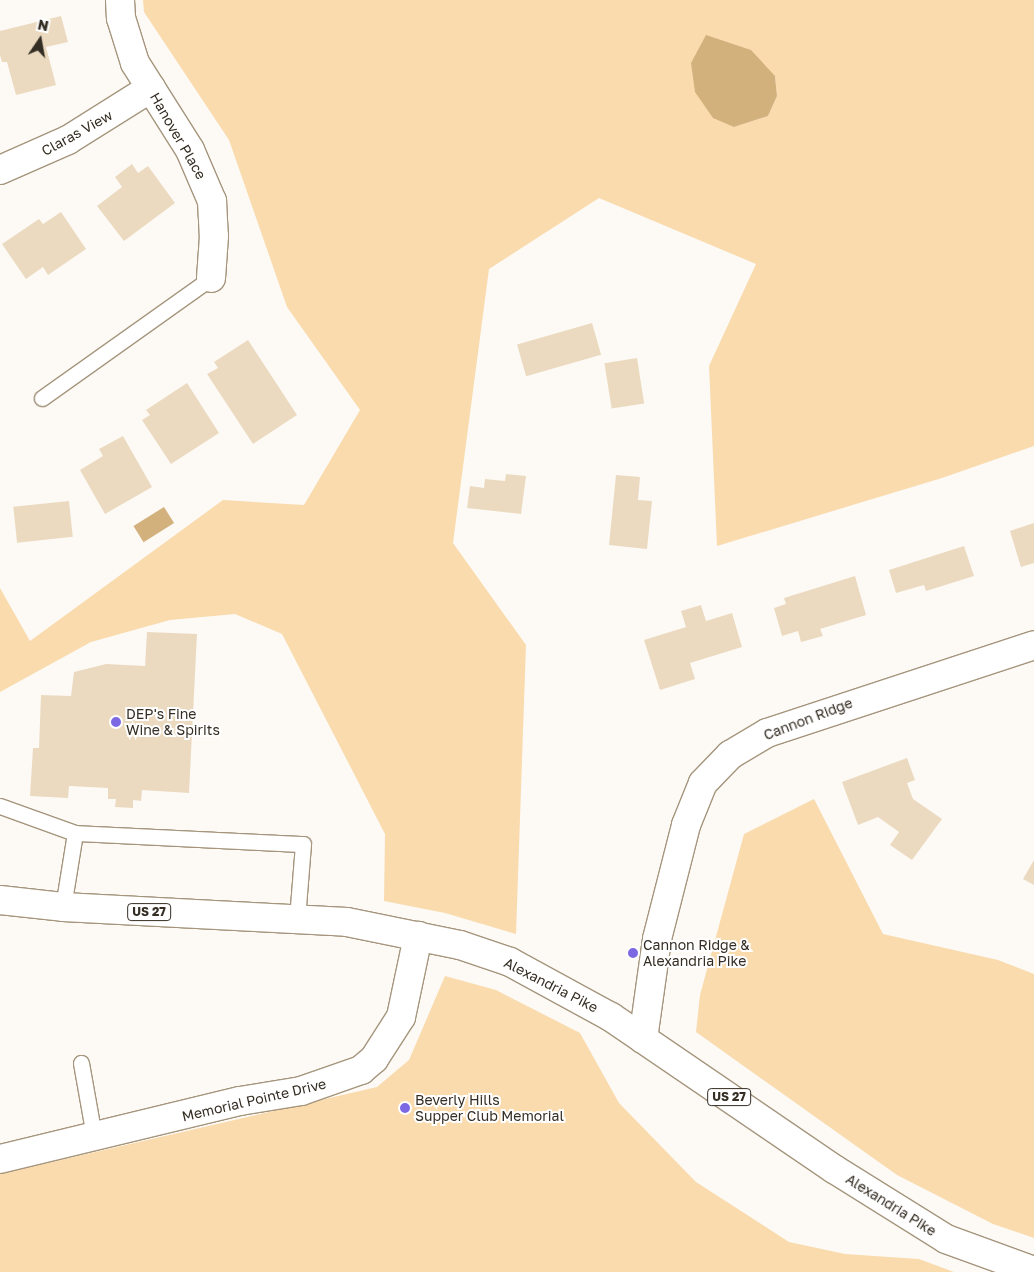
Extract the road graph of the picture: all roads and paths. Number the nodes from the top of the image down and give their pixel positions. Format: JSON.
{"nodes":[{"id":1,"x":120,"y":0,"type":"edge"},
{"id":2,"x":151,"y":88,"type":"junction"},
{"id":3,"x":0,"y":170,"type":"edge"},
{"id":4,"x":211,"y":278,"type":"joint"},
{"id":5,"x":42,"y":398,"type":"dead end"},
{"id":6,"x":1034,"y":644,"type":"edge"},
{"id":7,"x":0,"y":806,"type":"edge"},
{"id":8,"x":75,"y":833,"type":"junction"},
{"id":9,"x":0,"y":900,"type":"edge"},
{"id":10,"x":63,"y":907,"type":"junction"},
{"id":11,"x":298,"y":918,"type":"junction"},
{"id":12,"x":418,"y":936,"type":"junction"},
{"id":13,"x":644,"y":1039,"type":"junction"},
{"id":14,"x":81,"y":1063,"type":"dead end"},
{"id":15,"x":94,"y":1136,"type":"junction"},
{"id":16,"x":0,"y":1159,"type":"edge"},
{"id":17,"x":1034,"y":1271,"type":"edge"}],
"edges":[{"from":1,"to":2,"type":"street","name":"Hanover Place"},
{"from":2,"to":3,"type":"street","name":"Claras View"},
{"from":2,"to":4,"type":"street","name":"Hanover Place"},
{"from":4,"to":5,"type":"lane"},
{"from":6,"to":13,"type":"street","name":"Cannon Ridge"},
{"from":7,"to":8,"type":"lane"},
{"from":8,"to":10,"type":"lane"},
{"from":8,"to":11,"type":"lane"},
{"from":9,"to":10,"type":"street","name":"Alexandria Pike","number":"US 27"},
{"from":10,"to":11,"type":"street","name":"Alexandria Pike","number":"US 27"},
{"from":11,"to":12,"type":"street","name":"Alexandria Pike","number":"US 27"},
{"from":12,"to":13,"type":"street","name":"Alexandria Pike","number":"US 27"},
{"from":12,"to":15,"type":"street","name":"Memorial Pointe Drive"},
{"from":13,"to":17,"type":"street","name":"Alexandria Pike","number":"US 27"},
{"from":14,"to":15,"type":"lane"},
{"from":15,"to":16,"type":"street","name":"Memorial Pointe Drive"}]}
